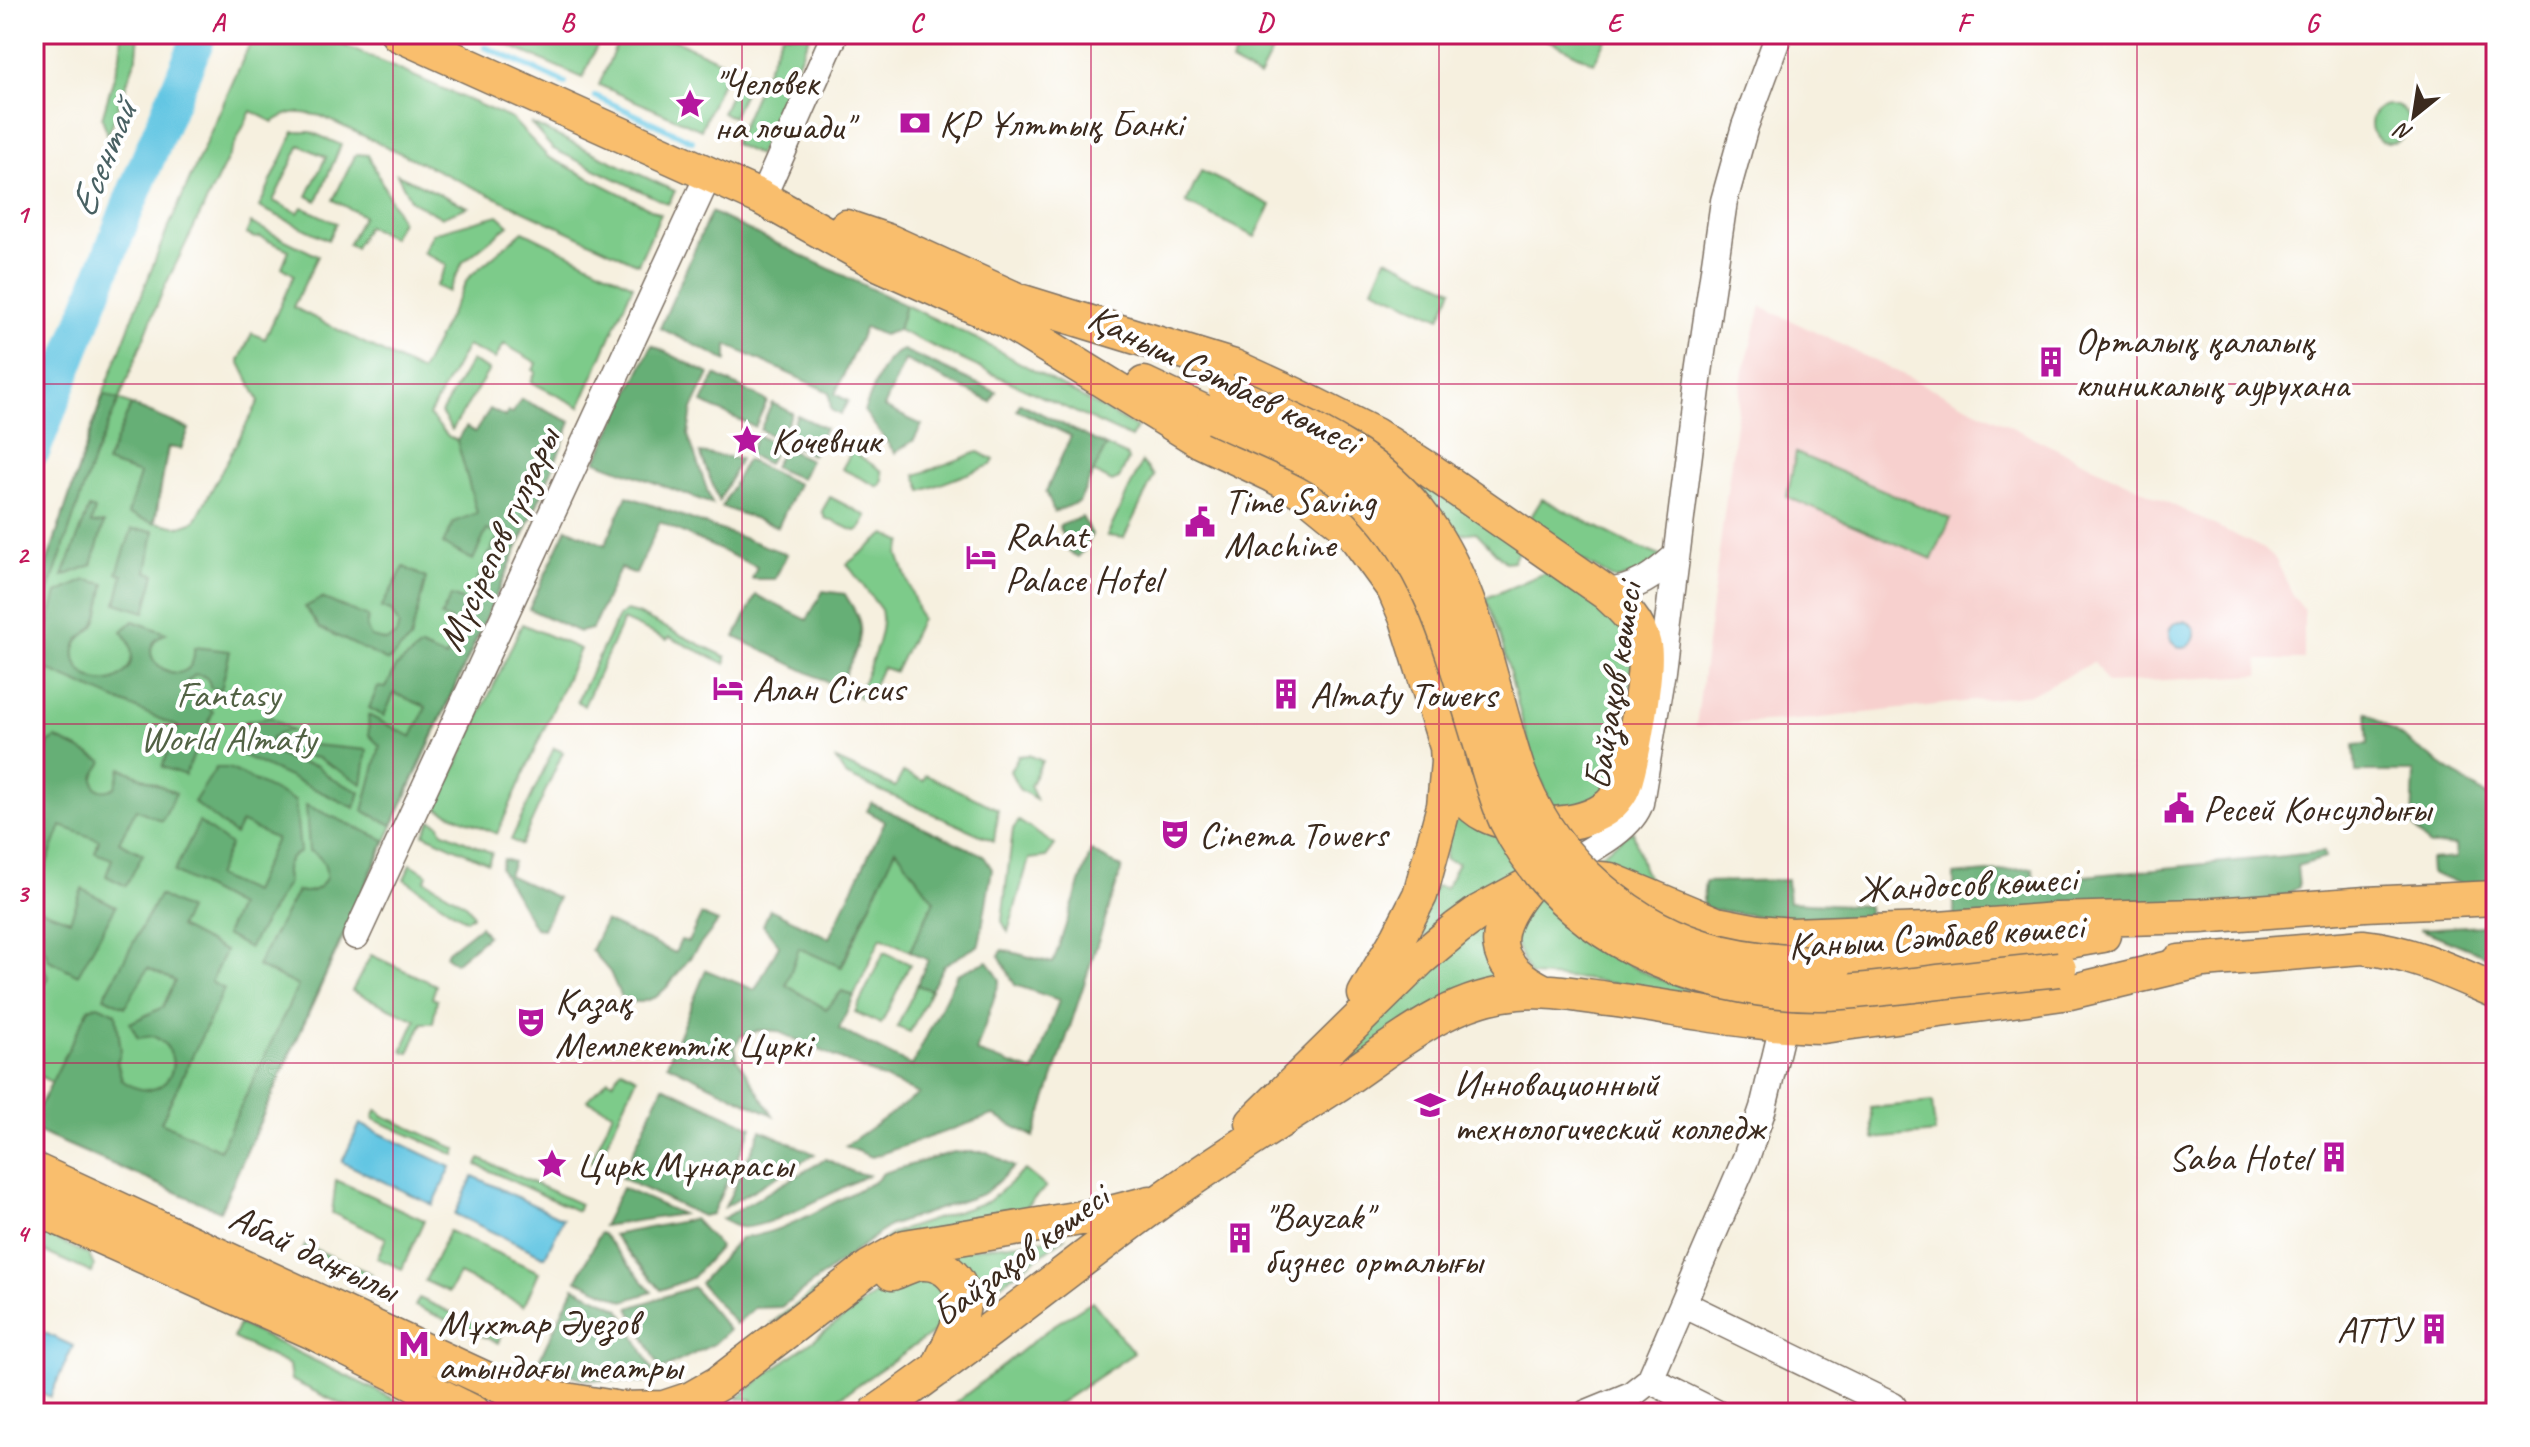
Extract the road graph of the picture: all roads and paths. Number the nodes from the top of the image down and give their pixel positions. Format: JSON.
{"nodes":[{"id":1,"x":398,"y":34,"type":"edge"},
{"id":2,"x":835,"y":34,"type":"edge"},
{"id":3,"x":1779,"y":34,"type":"edge"},
{"id":4,"x":709,"y":174,"type":"junction"},
{"id":5,"x":762,"y":198,"type":"junction"},
{"id":6,"x":1012,"y":311,"type":"junction"},
{"id":7,"x":1676,"y":556,"type":"junction"},
{"id":8,"x":1605,"y":592,"type":"junction"},
{"id":9,"x":1448,"y":762,"type":"junction"},
{"id":10,"x":1539,"y":879,"type":"junction"},
{"id":11,"x":2496,"y":898,"type":"edge"},
{"id":12,"x":2200,"y":916,"type":"junction"},
{"id":13,"x":356,"y":936,"type":"dead end"},
{"id":14,"x":2058,"y":956,"type":"junction"},
{"id":15,"x":2199,"y":961,"type":"junction"},
{"id":16,"x":1543,"y":991,"type":"junction"},
{"id":17,"x":2496,"y":991,"type":"edge"},
{"id":18,"x":1783,"y":1025,"type":"junction"},
{"id":19,"x":1334,"y":1042,"type":"junction"},
{"id":20,"x":1215,"y":1163,"type":"junction"},
{"id":21,"x":34,"y":1170,"type":"edge"},
{"id":22,"x":1162,"y":1200,"type":"junction"},
{"id":23,"x":34,"y":1207,"type":"edge"},
{"id":24,"x":1683,"y":1304,"type":"junction"},
{"id":25,"x":937,"y":1370,"type":"junction"},
{"id":26,"x":1650,"y":1380,"type":"junction"},
{"id":27,"x":511,"y":1391,"type":"junction"},
{"id":28,"x":474,"y":1413,"type":"edge"},
{"id":29,"x":559,"y":1413,"type":"edge"},
{"id":30,"x":718,"y":1413,"type":"edge"},
{"id":31,"x":876,"y":1413,"type":"edge"},
{"id":32,"x":1587,"y":1413,"type":"edge"},
{"id":33,"x":1716,"y":1413,"type":"edge"},
{"id":34,"x":1896,"y":1413,"type":"edge"}],
"edges":[{"from":1,"to":4,"type":"main road","name":"Қаныш Сәтбаев көшесі"},
{"from":2,"to":5,"type":"street"},
{"from":3,"to":7,"type":"street","name":"Байзақов көшесі"},
{"from":4,"to":5,"type":"main road","name":"Қаныш Сәтбаев көшесі"},
{"from":4,"to":13,"type":"street","name":"Мүсірепов гүлзары"},
{"from":5,"to":6,"type":"main road","name":"Қаныш Сәтбаев көшесі"},
{"from":6,"to":8,"type":"main road"},
{"from":6,"to":9,"type":"main road"},
{"from":6,"to":14,"type":"main road","name":"Қаныш Сәтбаев көшесі","bridge":true},
{"from":7,"to":8,"type":"street"},
{"from":7,"to":10,"type":"street","name":"Байзақов көшесі"},
{"from":8,"to":9,"type":"main road"},
{"from":9,"to":19,"type":"main road"},
{"from":10,"to":12,"type":"main road","name":"Жандосов көшесі"},
{"from":10,"to":16,"type":"main road"},
{"from":10,"to":19,"type":"main road","name":"Байзақов көшесі"},
{"from":11,"to":12,"type":"main road","name":"Жандосов көшесі"},
{"from":12,"to":14,"type":"main road","name":"Қаныш Сәтбаев көшесі"},
{"from":14,"to":15,"type":"main road","name":"Қаныш Сәтбаев көшесі"},
{"from":15,"to":17,"type":"main road","name":"Қаныш Сәтбаев көшесі"},
{"from":15,"to":18,"type":"main road"},
{"from":16,"to":18,"type":"main road"},
{"from":16,"to":20,"type":"main road","name":"Байзақов көшесі"},
{"from":18,"to":24,"type":"street"},
{"from":19,"to":20,"type":"main road","name":"Байзақов көшесі"},
{"from":20,"to":22,"type":"main road","name":"Байзақов көшесі"},
{"from":21,"to":27,"type":"main road","name":"Абай даңғылы"},
{"from":22,"to":25,"type":"main road","name":"Байзақов көшесі"},
{"from":22,"to":27,"type":"main road"},
{"from":23,"to":28,"type":"main road","name":"Абай даңғылы"},
{"from":24,"to":26,"type":"street"},
{"from":24,"to":34,"type":"street"},
{"from":25,"to":30,"type":"main road"},
{"from":25,"to":31,"type":"main road","name":"Байзақов көшесі"},
{"from":26,"to":32,"type":"street"},
{"from":26,"to":33,"type":"street"},
{"from":27,"to":29,"type":"main road","name":"Абай даңғылы"}]}
